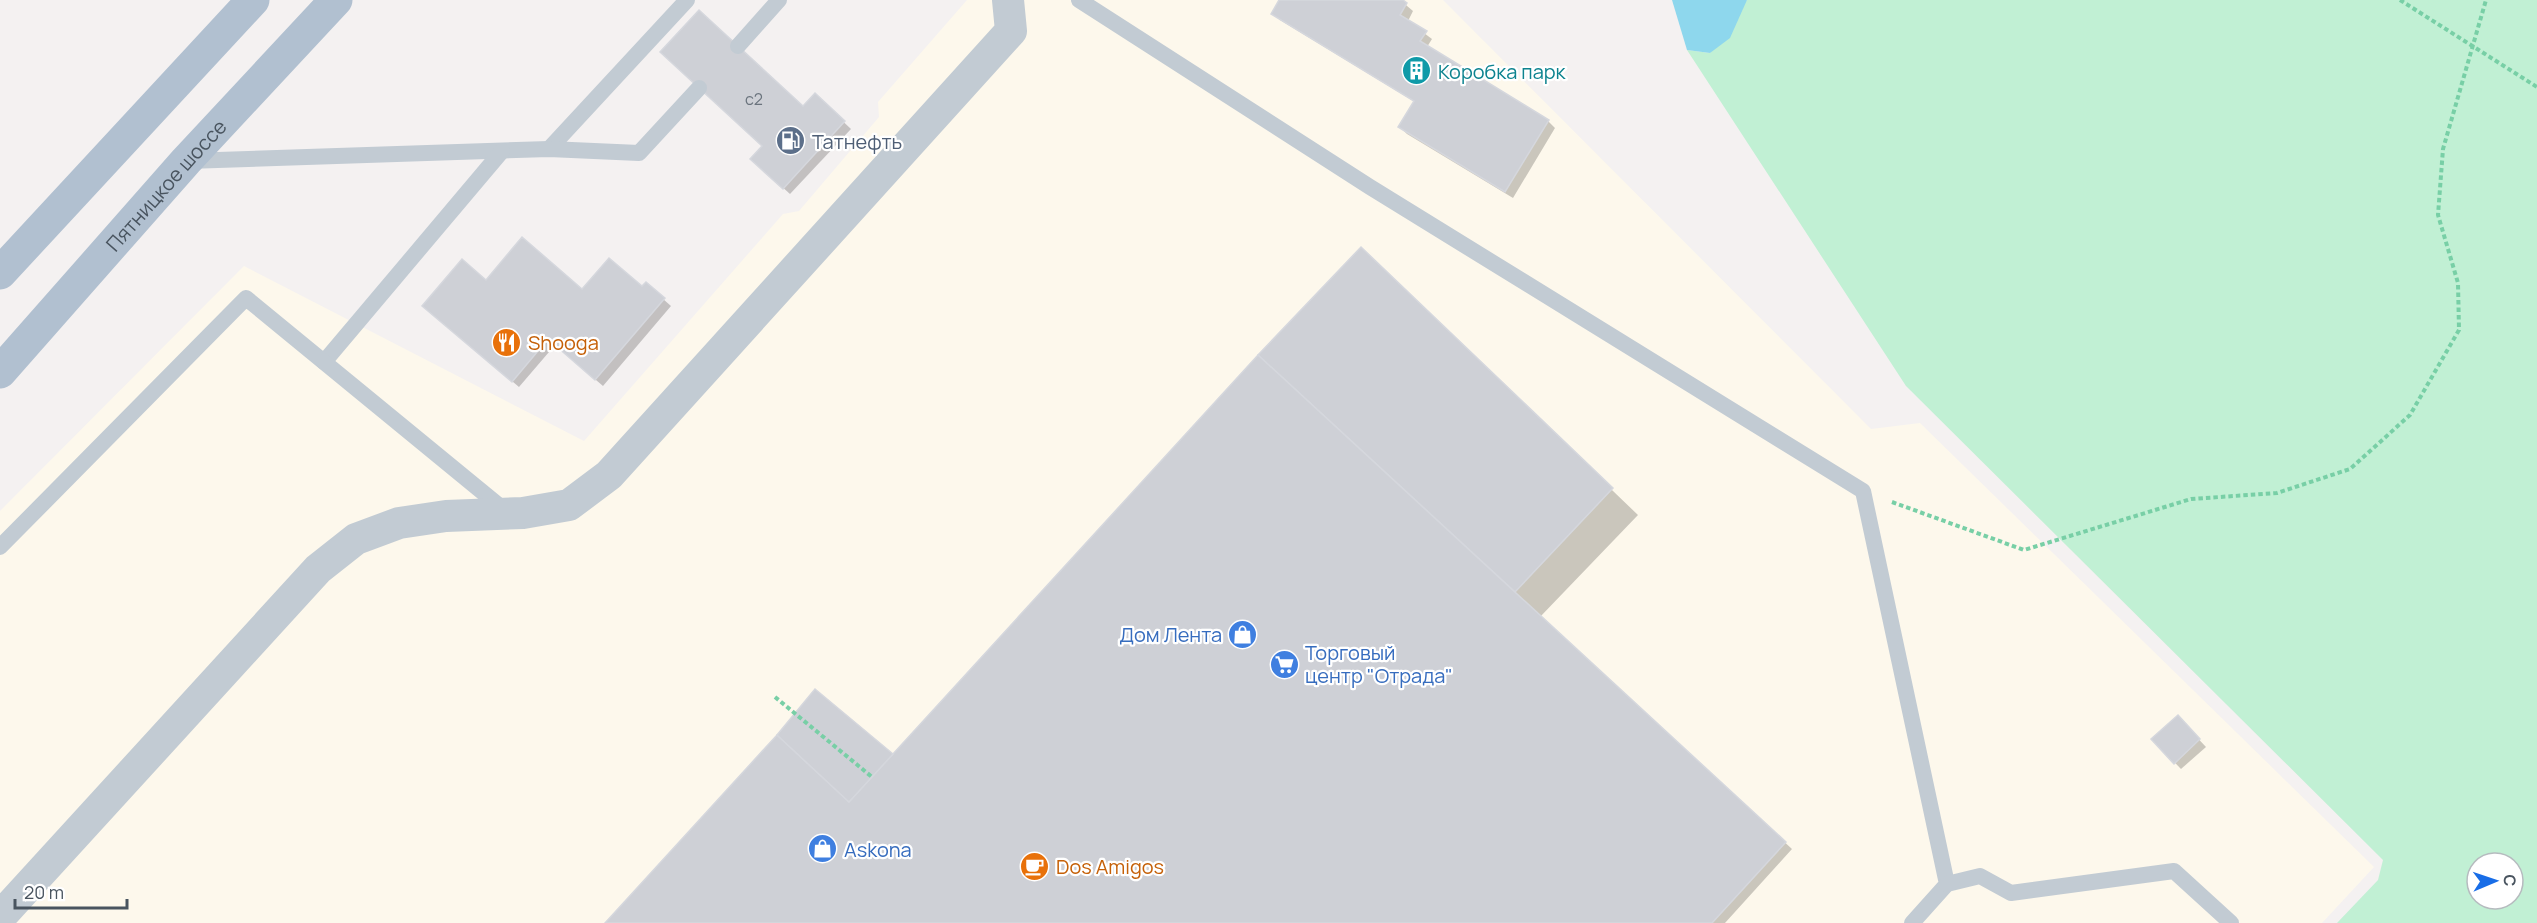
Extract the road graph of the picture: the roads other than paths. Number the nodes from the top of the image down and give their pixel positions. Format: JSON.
{"nodes":[{"id":1,"x":253,"y":0,"type":"edge"},
{"id":2,"x":336,"y":0,"type":"edge"},
{"id":3,"x":687,"y":0,"type":"edge"},
{"id":4,"x":779,"y":0,"type":"edge"},
{"id":5,"x":1008,"y":0,"type":"edge"},
{"id":6,"x":1078,"y":0,"type":"edge"},
{"id":7,"x":738,"y":46,"type":"dead end"},
{"id":8,"x":699,"y":88,"type":"dead end"},
{"id":9,"x":549,"y":149,"type":"junction"},
{"id":10,"x":502,"y":151,"type":"junction"},
{"id":11,"x":186,"y":161,"type":"junction"},
{"id":12,"x":0,"y":273,"type":"edge"},
{"id":13,"x":324,"y":362,"type":"junction"},
{"id":14,"x":0,"y":372,"type":"edge"},
{"id":15,"x":509,"y":514,"type":"junction"},
{"id":16,"x":0,"y":547,"type":"edge"},
{"id":17,"x":1947,"y":884,"type":"junction"},
{"id":18,"x":0,"y":917,"type":"edge"},
{"id":19,"x":1912,"y":923,"type":"edge"},
{"id":20,"x":2231,"y":923,"type":"edge"}],
"edges":[{"from":1,"to":12,"type":"main road"},
{"from":2,"to":11,"type":"main road","name":"Пятницкое шоссе"},
{"from":3,"to":9,"type":"lane"},
{"from":4,"to":7,"type":"lane"},
{"from":5,"to":15,"type":"street"},
{"from":6,"to":17,"type":"lane"},
{"from":8,"to":9,"type":"lane"},
{"from":9,"to":10,"type":"lane"},
{"from":10,"to":11,"type":"lane"},
{"from":10,"to":13,"type":"lane"},
{"from":11,"to":14,"type":"main road","name":"Пятницкое шоссе"},
{"from":13,"to":15,"type":"lane"},
{"from":13,"to":16,"type":"lane"},
{"from":15,"to":18,"type":"street"},
{"from":17,"to":19,"type":"lane"},
{"from":17,"to":20,"type":"lane"}]}
